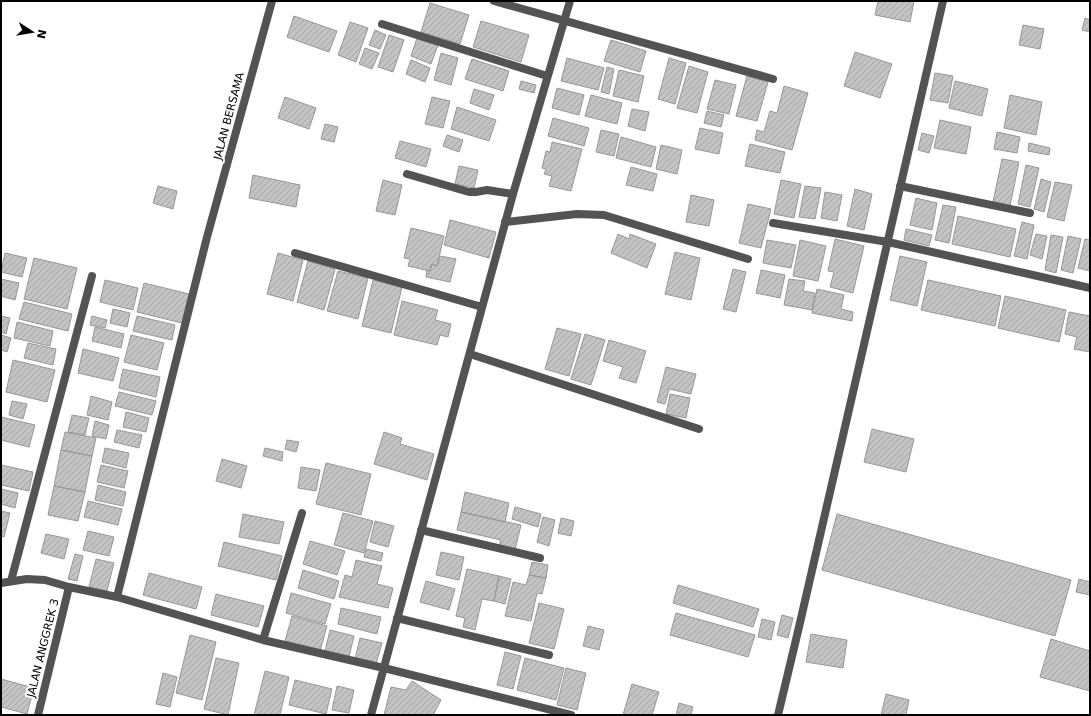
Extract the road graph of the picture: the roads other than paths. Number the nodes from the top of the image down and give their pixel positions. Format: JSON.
{"nodes":[{"id":1,"x":272,"y":1,"type":"edge"},
{"id":2,"x":494,"y":1,"type":"edge"},
{"id":3,"x":570,"y":1,"type":"edge"},
{"id":4,"x":943,"y":1,"type":"edge"},
{"id":5,"x":564,"y":21,"type":"junction"},
{"id":6,"x":382,"y":24,"type":"dead end"},
{"id":7,"x":547,"y":76,"type":"junction"},
{"id":8,"x":773,"y":79,"type":"dead end"},
{"id":9,"x":407,"y":174,"type":"dead end"},
{"id":10,"x":900,"y":186,"type":"junction"},
{"id":11,"x":512,"y":197,"type":"junction"},
{"id":12,"x":1030,"y":213,"type":"dead end"},
{"id":13,"x":505,"y":222,"type":"junction"},
{"id":14,"x":773,"y":223,"type":"dead end"},
{"id":15,"x":888,"y":242,"type":"junction"},
{"id":16,"x":295,"y":253,"type":"dead end"},
{"id":17,"x":748,"y":259,"type":"dead end"},
{"id":18,"x":92,"y":276,"type":"dead end"},
{"id":19,"x":1090,"y":288,"type":"edge"},
{"id":20,"x":482,"y":307,"type":"junction"},
{"id":21,"x":470,"y":354,"type":"junction"},
{"id":22,"x":700,"y":429,"type":"dead end"},
{"id":23,"x":302,"y":513,"type":"dead end"},
{"id":24,"x":421,"y":530,"type":"junction"},
{"id":25,"x":540,"y":558,"type":"dead end"},
{"id":26,"x":11,"y":581,"type":"junction"},
{"id":27,"x":1,"y":583,"type":"edge"},
{"id":28,"x":69,"y":587,"type":"junction"},
{"id":29,"x":117,"y":596,"type":"junction"},
{"id":30,"x":397,"y":618,"type":"junction"},
{"id":31,"x":263,"y":640,"type":"junction"},
{"id":32,"x":549,"y":655,"type":"dead end"},
{"id":33,"x":384,"y":668,"type":"junction"},
{"id":34,"x":38,"y":715,"type":"edge"},
{"id":35,"x":371,"y":715,"type":"edge"},
{"id":36,"x":571,"y":715,"type":"edge"},
{"id":37,"x":778,"y":715,"type":"edge"}],
"edges":[{"from":1,"to":29,"type":"street","name":"JALAN BERSAMA"},
{"from":2,"to":5,"type":"street"},
{"from":3,"to":5,"type":"street"},
{"from":4,"to":10,"type":"street"},
{"from":5,"to":7,"type":"street"},
{"from":5,"to":8,"type":"street"},
{"from":6,"to":7,"type":"street"},
{"from":7,"to":11,"type":"street"},
{"from":9,"to":11,"type":"street"},
{"from":10,"to":12,"type":"street"},
{"from":10,"to":15,"type":"street"},
{"from":11,"to":13,"type":"street"},
{"from":13,"to":17,"type":"street"},
{"from":13,"to":20,"type":"street"},
{"from":14,"to":15,"type":"street"},
{"from":15,"to":19,"type":"street"},
{"from":15,"to":37,"type":"street"},
{"from":16,"to":20,"type":"street"},
{"from":18,"to":26,"type":"street"},
{"from":20,"to":21,"type":"street"},
{"from":21,"to":22,"type":"street"},
{"from":21,"to":24,"type":"street"},
{"from":23,"to":31,"type":"street"},
{"from":24,"to":25,"type":"street"},
{"from":24,"to":30,"type":"street"},
{"from":26,"to":27,"type":"street"},
{"from":26,"to":28,"type":"street"},
{"from":28,"to":29,"type":"street"},
{"from":28,"to":34,"type":"street","name":"JALAN ANGGREK 3"},
{"from":29,"to":31,"type":"street"},
{"from":30,"to":32,"type":"street"},
{"from":30,"to":33,"type":"street"},
{"from":31,"to":33,"type":"street"},
{"from":33,"to":35,"type":"street"},
{"from":33,"to":36,"type":"street"}]}
